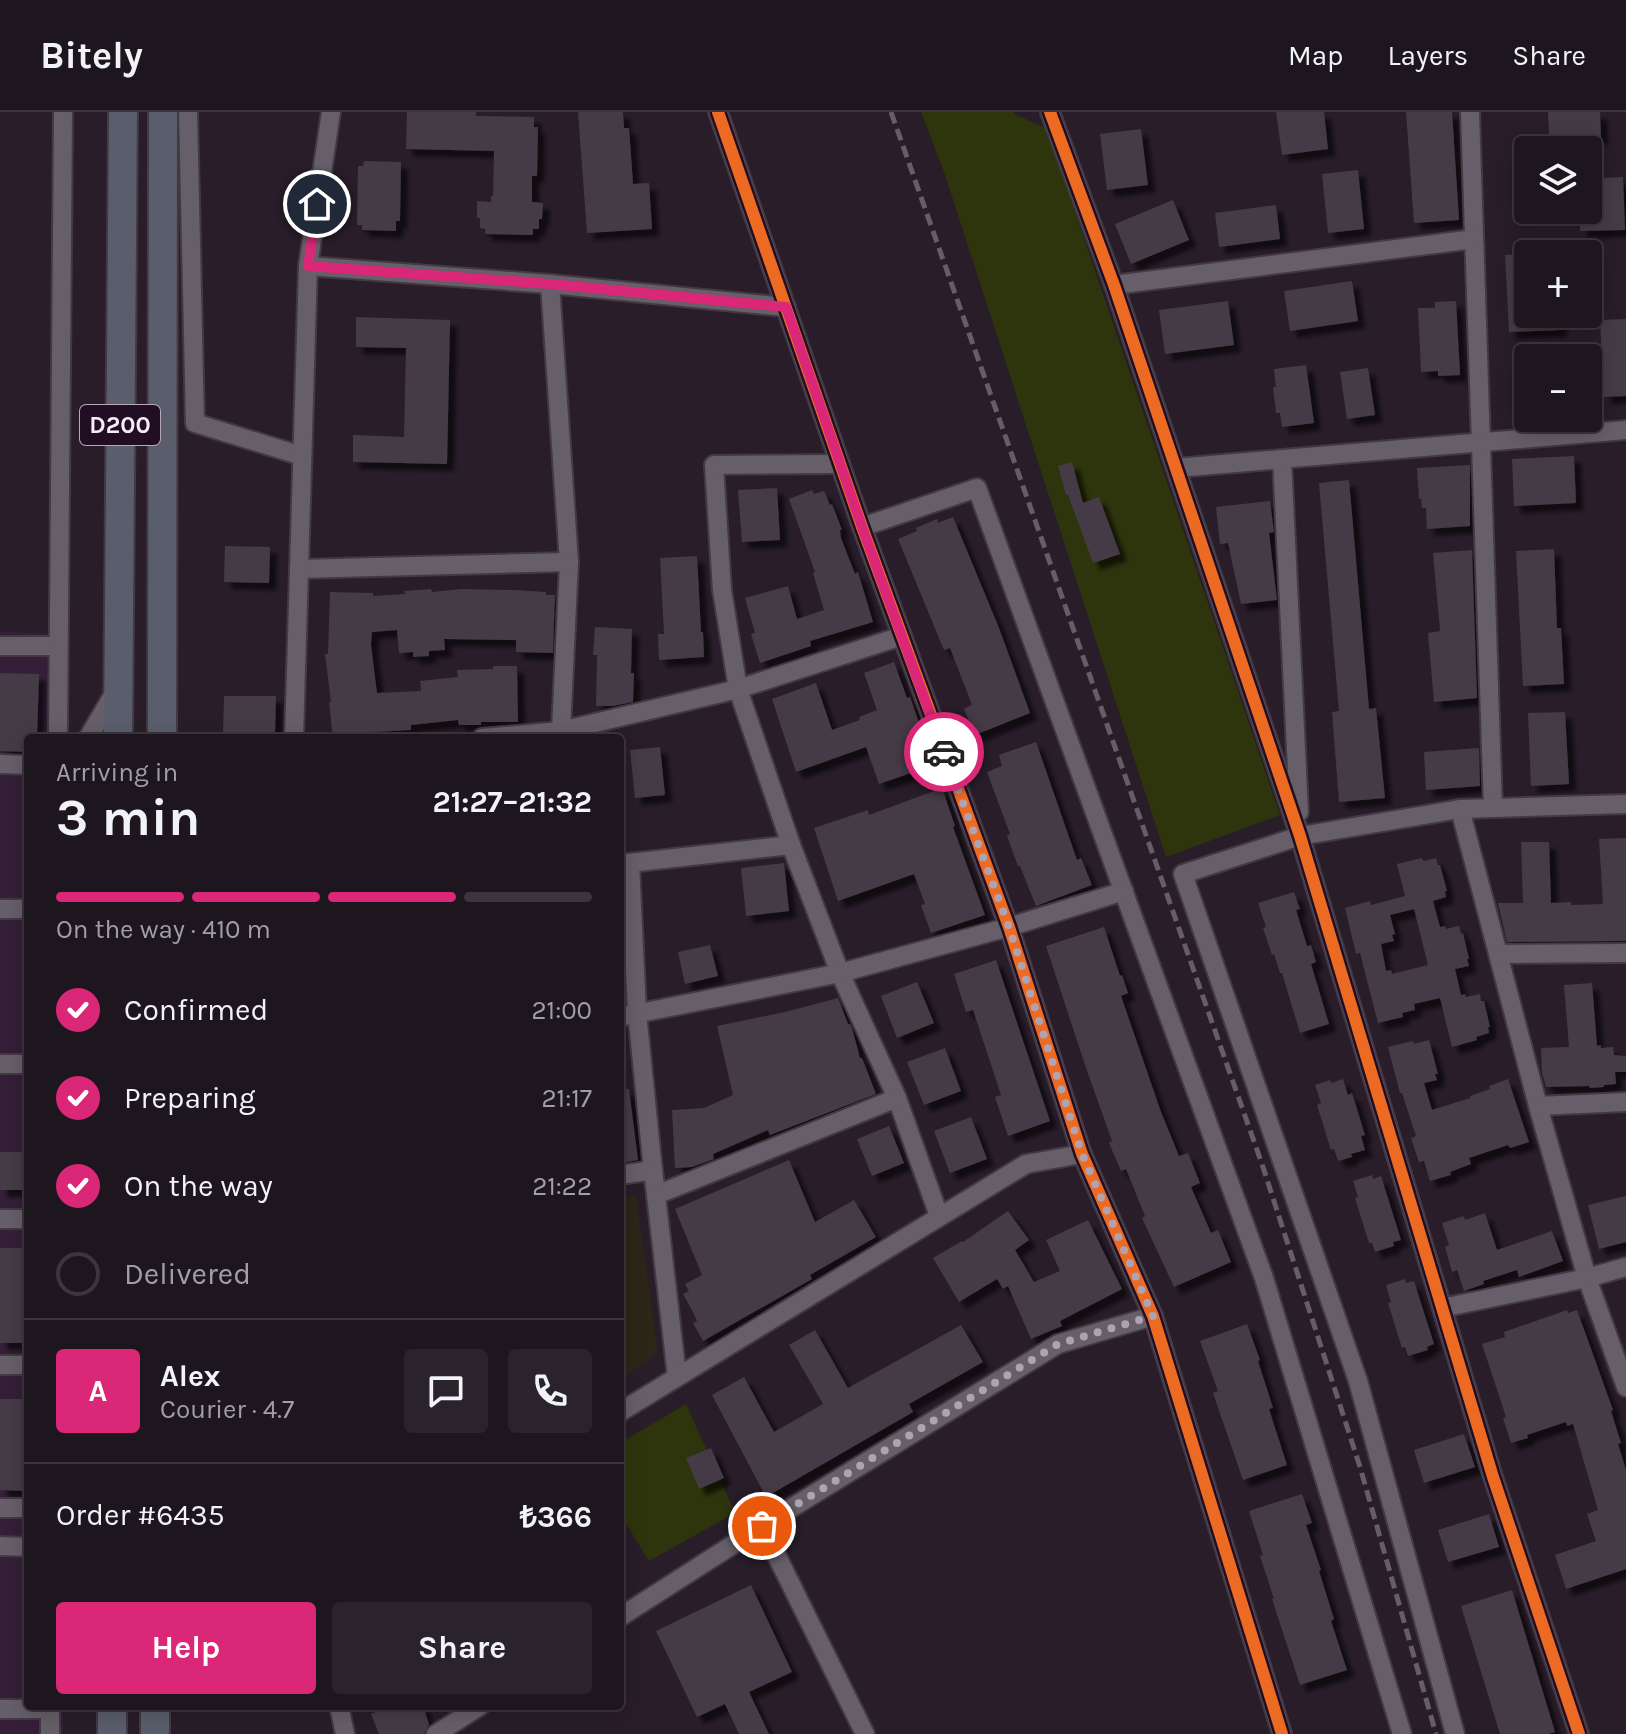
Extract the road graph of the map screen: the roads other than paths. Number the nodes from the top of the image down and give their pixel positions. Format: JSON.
{"nodes":[{"id":1,"x":63,"y":112,"type":"edge"},
{"id":2,"x":123,"y":112,"type":"edge"},
{"id":3,"x":163,"y":112,"type":"edge"},
{"id":4,"x":188,"y":112,"type":"edge"},
{"id":5,"x":331,"y":112,"type":"edge"},
{"id":6,"x":718,"y":112,"type":"edge"},
{"id":7,"x":1050,"y":112,"type":"edge"},
{"id":8,"x":1470,"y":112,"type":"edge"},
{"id":9,"x":1474,"y":239,"type":"junction"},
{"id":10,"x":308,"y":266,"type":"junction"},
{"id":11,"x":550,"y":284,"type":"junction"},
{"id":12,"x":1114,"y":285,"type":"junction"},
{"id":13,"x":786,"y":307,"type":"junction"},
{"id":14,"x":1626,"y":430,"type":"edge"},
{"id":15,"x":1480,"y":442,"type":"junction"},
{"id":16,"x":302,"y":456,"type":"junction"},
{"id":17,"x":1282,"y":459,"type":"junction"},
{"id":18,"x":840,"y":464,"type":"junction"},
{"id":19,"x":1176,"y":468,"type":"junction"},
{"id":20,"x":862,"y":527,"type":"junction"},
{"id":21,"x":569,"y":562,"type":"junction"},
{"id":22,"x":299,"y":569,"type":"junction"},
{"id":23,"x":902,"y":636,"type":"junction"},
{"id":24,"x":0,"y":646,"type":"edge"},
{"id":25,"x":58,"y":646,"type":"junction"},
{"id":26,"x":118,"y":686,"type":"junction"},
{"id":27,"x":738,"y":689,"type":"junction"},
{"id":28,"x":561,"y":731,"type":"junction"},
{"id":29,"x":58,"y":734,"type":"edge"},
{"id":30,"x":90,"y":734,"type":"edge"},
{"id":31,"x":118,"y":734,"type":"edge"},
{"id":32,"x":162,"y":734,"type":"edge"},
{"id":33,"x":294,"y":734,"type":"edge"},
{"id":34,"x":527,"y":734,"type":"edge"},
{"id":35,"x":0,"y":764,"type":"edge"},
{"id":36,"x":24,"y":765,"type":"edge"},
{"id":37,"x":1626,"y":804,"type":"edge"},
{"id":38,"x":1493,"y":808,"type":"junction"},
{"id":39,"x":1460,"y":809,"type":"junction"},
{"id":40,"x":1300,"y":836,"type":"junction"},
{"id":41,"x":791,"y":845,"type":"junction"},
{"id":42,"x":625,"y":863,"type":"edge"},
{"id":43,"x":1124,"y":891,"type":"junction"},
{"id":44,"x":0,"y":909,"type":"edge"},
{"id":45,"x":24,"y":909,"type":"edge"},
{"id":46,"x":1009,"y":927,"type":"junction"},
{"id":47,"x":1626,"y":953,"type":"edge"},
{"id":48,"x":1498,"y":954,"type":"junction"},
{"id":49,"x":840,"y":973,"type":"junction"},
{"id":50,"x":628,"y":1015,"type":"edge"},
{"id":51,"x":0,"y":1064,"type":"edge"},
{"id":52,"x":24,"y":1064,"type":"edge"},
{"id":53,"x":897,"y":1098,"type":"junction"},
{"id":54,"x":1626,"y":1102,"type":"edge"},
{"id":55,"x":1538,"y":1106,"type":"junction"},
{"id":56,"x":1082,"y":1154,"type":"junction"},
{"id":57,"x":653,"y":1170,"type":"junction"},
{"id":58,"x":624,"y":1174,"type":"edge"},
{"id":59,"x":656,"y":1195,"type":"junction"},
{"id":60,"x":939,"y":1216,"type":"junction"},
{"id":61,"x":0,"y":1219,"type":"edge"},
{"id":62,"x":24,"y":1219,"type":"edge"},
{"id":63,"x":1626,"y":1267,"type":"edge"},
{"id":64,"x":1587,"y":1278,"type":"junction"},
{"id":65,"x":1442,"y":1308,"type":"junction"},
{"id":66,"x":1153,"y":1316,"type":"junction"},
{"id":67,"x":0,"y":1365,"type":"edge"},
{"id":68,"x":24,"y":1365,"type":"edge"},
{"id":69,"x":677,"y":1377,"type":"junction"},
{"id":70,"x":1626,"y":1387,"type":"edge"},
{"id":71,"x":624,"y":1410,"type":"edge"},
{"id":72,"x":0,"y":1508,"type":"edge"},
{"id":73,"x":24,"y":1508,"type":"edge"},
{"id":74,"x":762,"y":1526,"type":"junction"},
{"id":75,"x":0,"y":1546,"type":"edge"},
{"id":76,"x":24,"y":1547,"type":"edge"},
{"id":77,"x":624,"y":1614,"type":"edge"},
{"id":78,"x":0,"y":1709,"type":"edge"},
{"id":79,"x":24,"y":1709,"type":"edge"},
{"id":80,"x":50,"y":1710,"type":"edge"},
{"id":81,"x":112,"y":1710,"type":"edge"},
{"id":82,"x":155,"y":1710,"type":"edge"},
{"id":83,"x":340,"y":1710,"type":"edge"},
{"id":84,"x":474,"y":1710,"type":"edge"},
{"id":85,"x":1276,"y":1733,"type":"edge"},
{"id":86,"x":50,"y":1734,"type":"edge"},
{"id":87,"x":112,"y":1734,"type":"edge"},
{"id":88,"x":155,"y":1734,"type":"edge"},
{"id":89,"x":345,"y":1734,"type":"edge"},
{"id":90,"x":436,"y":1734,"type":"edge"},
{"id":91,"x":865,"y":1734,"type":"edge"},
{"id":92,"x":1402,"y":1734,"type":"edge"},
{"id":93,"x":1455,"y":1734,"type":"edge"},
{"id":94,"x":1579,"y":1734,"type":"edge"}],
"edges":[{"from":1,"to":25,"type":"street"},
{"from":2,"to":26,"type":"highway","number":"D200"},
{"from":3,"to":32,"type":"highway","number":"D200"},
{"from":4,"to":16,"type":"street"},
{"from":5,"to":10,"type":"street"},
{"from":6,"to":13,"type":"street"},
{"from":7,"to":12,"type":"street"},
{"from":8,"to":9,"type":"street"},
{"from":9,"to":12,"type":"street"},
{"from":9,"to":15,"type":"street"},
{"from":10,"to":11,"type":"street"},
{"from":10,"to":16,"type":"street"},
{"from":11,"to":13,"type":"street"},
{"from":11,"to":21,"type":"street"},
{"from":12,"to":19,"type":"street"},
{"from":13,"to":18,"type":"street"},
{"from":14,"to":15,"type":"street"},
{"from":15,"to":17,"type":"street"},
{"from":15,"to":38,"type":"street"},
{"from":16,"to":22,"type":"street"},
{"from":17,"to":19,"type":"street"},
{"from":17,"to":40,"type":"street"},
{"from":18,"to":20,"type":"street"},
{"from":18,"to":27,"type":"street"},
{"from":19,"to":40,"type":"street"},
{"from":20,"to":23,"type":"street"},
{"from":20,"to":43,"type":"street"},
{"from":21,"to":22,"type":"street"},
{"from":21,"to":28,"type":"street"},
{"from":22,"to":33,"type":"street"},
{"from":23,"to":27,"type":"street"},
{"from":23,"to":46,"type":"street"},
{"from":24,"to":25,"type":"street"},
{"from":25,"to":29,"type":"street"},
{"from":26,"to":30,"type":"street"},
{"from":26,"to":31,"type":"highway","number":"D200"},
{"from":27,"to":28,"type":"street"},
{"from":27,"to":41,"type":"street"},
{"from":28,"to":34,"type":"street"},
{"from":35,"to":36,"type":"street"},
{"from":37,"to":38,"type":"street"},
{"from":38,"to":39,"type":"street"},
{"from":39,"to":40,"type":"street"},
{"from":39,"to":48,"type":"street"},
{"from":40,"to":65,"type":"street"},
{"from":40,"to":93,"type":"street"},
{"from":41,"to":42,"type":"street"},
{"from":41,"to":49,"type":"street"},
{"from":42,"to":50,"type":"street"},
{"from":43,"to":46,"type":"street"},
{"from":43,"to":92,"type":"street"},
{"from":44,"to":45,"type":"street"},
{"from":46,"to":49,"type":"street"},
{"from":46,"to":56,"type":"street"},
{"from":47,"to":48,"type":"street"},
{"from":48,"to":55,"type":"street"},
{"from":49,"to":50,"type":"street"},
{"from":49,"to":53,"type":"street"},
{"from":50,"to":57,"type":"street"},
{"from":51,"to":52,"type":"street"},
{"from":53,"to":59,"type":"street"},
{"from":53,"to":60,"type":"street"},
{"from":54,"to":55,"type":"street"},
{"from":55,"to":64,"type":"street"},
{"from":56,"to":60,"type":"street"},
{"from":56,"to":66,"type":"street"},
{"from":57,"to":58,"type":"street"},
{"from":57,"to":59,"type":"street"},
{"from":59,"to":69,"type":"street"},
{"from":60,"to":69,"type":"street"},
{"from":61,"to":62,"type":"street"},
{"from":63,"to":64,"type":"street"},
{"from":64,"to":65,"type":"street"},
{"from":64,"to":70,"type":"street"},
{"from":65,"to":94,"type":"street"},
{"from":66,"to":74,"type":"street"},
{"from":66,"to":85,"type":"street"},
{"from":67,"to":68,"type":"street"},
{"from":69,"to":71,"type":"street"},
{"from":72,"to":73,"type":"street"},
{"from":74,"to":77,"type":"street"},
{"from":74,"to":91,"type":"street"},
{"from":75,"to":76,"type":"street"},
{"from":78,"to":79,"type":"street"},
{"from":80,"to":86,"type":"street"},
{"from":81,"to":87,"type":"highway"},
{"from":82,"to":88,"type":"highway"},
{"from":83,"to":89,"type":"street"},
{"from":84,"to":90,"type":"street"}]}
